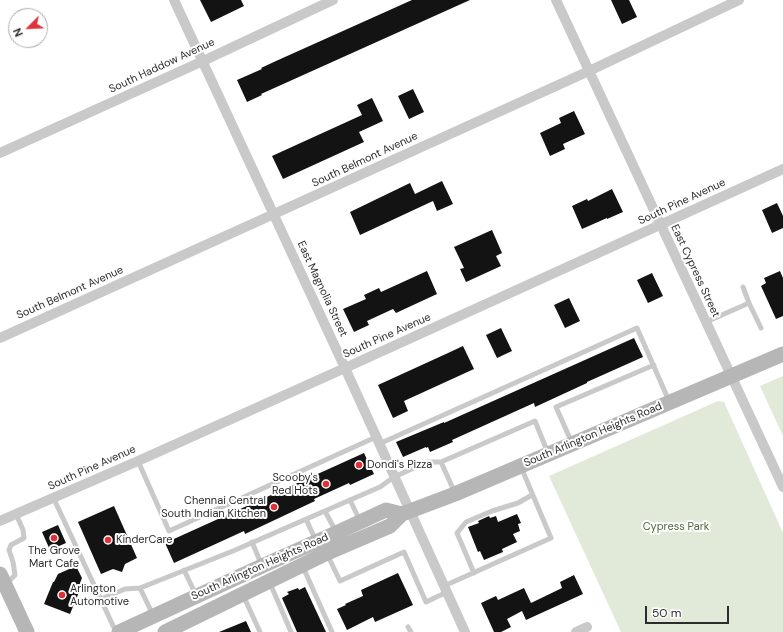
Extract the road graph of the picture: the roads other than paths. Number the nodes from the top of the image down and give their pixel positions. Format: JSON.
{"nodes":[{"id":1,"x":174,"y":0,"type":"edge"},
{"id":2,"x":333,"y":0,"type":"edge"},
{"id":3,"x":556,"y":0,"type":"edge"},
{"id":4,"x":739,"y":0,"type":"edge"},
{"id":5,"x":203,"y":61,"type":"junction"},
{"id":6,"x":589,"y":71,"type":"junction"},
{"id":7,"x":0,"y":153,"type":"edge"},
{"id":8,"x":783,"y":169,"type":"edge"},
{"id":9,"x":274,"y":214,"type":"junction"},
{"id":10,"x":661,"y":225,"type":"junction"},
{"id":11,"x":743,"y":287,"type":"dead end"},
{"id":12,"x":749,"y":303,"type":"junction"},
{"id":13,"x":706,"y":322,"type":"junction"},
{"id":14,"x":761,"y":328,"type":"dead end"},
{"id":15,"x":0,"y":338,"type":"edge"},
{"id":16,"x":783,"y":354,"type":"edge"},
{"id":17,"x":654,"y":365,"type":"junction"},
{"id":18,"x":345,"y":368,"type":"junction"},
{"id":19,"x":731,"y":377,"type":"junction"},
{"id":20,"x":670,"y":403,"type":"junction"},
{"id":21,"x":378,"y":440,"type":"junction"},
{"id":22,"x":572,"y":444,"type":"junction"},
{"id":23,"x":549,"y":454,"type":"junction"},
{"id":24,"x":138,"y":460,"type":"junction"},
{"id":25,"x":441,"y":462,"type":"junction"},
{"id":26,"x":520,"y":466,"type":"junction"},
{"id":27,"x":394,"y":477,"type":"junction"},
{"id":28,"x":783,"y":487,"type":"edge"},
{"id":29,"x":455,"y":494,"type":"junction"},
{"id":30,"x":532,"y":495,"type":"junction"},
{"id":31,"x":53,"y":497,"type":"junction"},
{"id":32,"x":350,"y":500,"type":"junction"},
{"id":33,"x":325,"y":511,"type":"junction"},
{"id":34,"x":406,"y":513,"type":"junction"},
{"id":35,"x":16,"y":514,"type":"junction"},
{"id":36,"x":306,"y":519,"type":"junction"},
{"id":37,"x":0,"y":521,"type":"edge"},
{"id":38,"x":360,"y":522,"type":"junction"},
{"id":39,"x":336,"y":533,"type":"junction"},
{"id":40,"x":252,"y":542,"type":"junction"},
{"id":41,"x":316,"y":542,"type":"junction"},
{"id":42,"x":327,"y":553,"type":"junction"},
{"id":43,"x":262,"y":566,"type":"junction"},
{"id":44,"x":302,"y":566,"type":"junction"},
{"id":45,"x":184,"y":570,"type":"junction"},
{"id":46,"x":474,"y":573,"type":"junction"},
{"id":47,"x":3,"y":580,"type":"edge"},
{"id":48,"x":269,"y":582,"type":"junction"},
{"id":49,"x":140,"y":588,"type":"junction"},
{"id":50,"x":445,"y":589,"type":"junction"},
{"id":51,"x":243,"y":595,"type":"junction"},
{"id":52,"x":196,"y":596,"type":"junction"},
{"id":53,"x":101,"y":599,"type":"junction"},
{"id":54,"x":153,"y":616,"type":"junction"},
{"id":55,"x":587,"y":627,"type":"dead end"},
{"id":56,"x":27,"y":632,"type":"edge"},
{"id":57,"x":116,"y":632,"type":"edge"},
{"id":58,"x":119,"y":632,"type":"edge"},
{"id":59,"x":165,"y":632,"type":"edge"},
{"id":60,"x":260,"y":632,"type":"edge"},
{"id":61,"x":291,"y":632,"type":"edge"},
{"id":62,"x":332,"y":632,"type":"edge"},
{"id":63,"x":465,"y":632,"type":"edge"},
{"id":64,"x":576,"y":632,"type":"edge"}],
"edges":[{"from":1,"to":5,"type":"street","name":"East Magnolia Street"},
{"from":2,"to":5,"type":"street","name":"South Haddow Avenue"},
{"from":3,"to":6,"type":"street","name":"East Cypress Street"},
{"from":4,"to":6,"type":"street","name":"South Belmont Avenue"},
{"from":5,"to":7,"type":"street","name":"South Haddow Avenue"},
{"from":5,"to":9,"type":"street","name":"East Magnolia Street"},
{"from":6,"to":9,"type":"street","name":"South Belmont Avenue"},
{"from":6,"to":10,"type":"street","name":"East Cypress Street"},
{"from":8,"to":10,"type":"street","name":"South Pine Avenue"},
{"from":9,"to":15,"type":"street","name":"South Belmont Avenue"},
{"from":9,"to":18,"type":"street","name":"East Magnolia Street"},
{"from":10,"to":13,"type":"street","name":"East Cypress Street"},
{"from":10,"to":18,"type":"street","name":"South Pine Avenue"},
{"from":11,"to":12,"type":"lane"},
{"from":12,"to":13,"type":"lane"},
{"from":12,"to":14,"type":"lane"},
{"from":13,"to":19,"type":"street","name":"East Cypress Street"},
{"from":16,"to":19,"type":"main road","name":"South Arlington Heights Road"},
{"from":17,"to":20,"type":"lane"},
{"from":17,"to":21,"type":"lane"},
{"from":17,"to":22,"type":"lane"},
{"from":18,"to":21,"type":"street","name":"East Magnolia Street"},
{"from":18,"to":24,"type":"street","name":"South Pine Avenue"},
{"from":19,"to":20,"type":"main road","name":"South Arlington Heights Road"},
{"from":19,"to":28,"type":"street","name":"East Cypress Street"},
{"from":20,"to":22,"type":"main road","name":"South Arlington Heights Road"},
{"from":21,"to":24,"type":"lane"},
{"from":21,"to":27,"type":"street","name":"East Magnolia Street"},
{"from":22,"to":23,"type":"main road","name":"South Arlington Heights Road"},
{"from":23,"to":25,"type":"lane"},
{"from":23,"to":26,"type":"main road","name":"South Arlington Heights Road"},
{"from":24,"to":31,"type":"street","name":"South Pine Avenue"},
{"from":25,"to":27,"type":"lane"},
{"from":25,"to":29,"type":"lane"},
{"from":26,"to":29,"type":"main road","name":"South Arlington Heights Road"},
{"from":26,"to":30,"type":"lane"},
{"from":27,"to":32,"type":"lane"},
{"from":27,"to":34,"type":"street","name":"East Magnolia Street"},
{"from":29,"to":34,"type":"main road","name":"South Arlington Heights Road"},
{"from":30,"to":46,"type":"lane"},
{"from":30,"to":46,"type":"lane"},
{"from":31,"to":35,"type":"street","name":"South Pine Avenue"},
{"from":31,"to":53,"type":"lane"},
{"from":32,"to":33,"type":"lane"},
{"from":32,"to":38,"type":"lane"},
{"from":33,"to":36,"type":"lane"},
{"from":33,"to":39,"type":"lane"},
{"from":34,"to":38,"type":"main road","name":"South Arlington Heights Road"},
{"from":34,"to":42,"type":"main road","name":"South Arlington Heights Road"},
{"from":34,"to":50,"type":"street","name":"East Magnolia Street"},
{"from":35,"to":37,"type":"street","name":"South Pine Avenue"},
{"from":35,"to":47,"type":"lane"},
{"from":36,"to":40,"type":"lane"},
{"from":36,"to":41,"type":"lane"},
{"from":38,"to":39,"type":"main road","name":"South Arlington Heights Road"},
{"from":39,"to":41,"type":"main road","name":"South Arlington Heights Road"},
{"from":40,"to":43,"type":"lane"},
{"from":40,"to":45,"type":"lane"},
{"from":41,"to":43,"type":"main road","name":"South Arlington Heights Road"},
{"from":42,"to":44,"type":"main road","name":"South Arlington Heights Road"},
{"from":42,"to":50,"type":"lane"},
{"from":43,"to":52,"type":"main road","name":"South Arlington Heights Road"},
{"from":44,"to":48,"type":"main road","name":"South Arlington Heights Road"},
{"from":44,"to":62,"type":"lane"},
{"from":45,"to":49,"type":"lane"},
{"from":45,"to":52,"type":"lane"},
{"from":46,"to":50,"type":"lane"},
{"from":47,"to":56,"type":"main road"},
{"from":48,"to":51,"type":"main road","name":"South Arlington Heights Road"},
{"from":48,"to":61,"type":"lane"},
{"from":49,"to":53,"type":"lane"},
{"from":49,"to":54,"type":"lane"},
{"from":50,"to":63,"type":"street","name":"East Magnolia Street"},
{"from":51,"to":59,"type":"main road","name":"South Arlington Heights Road"},
{"from":51,"to":60,"type":"lane"},
{"from":52,"to":54,"type":"main road","name":"South Arlington Heights Road"},
{"from":53,"to":57,"type":"lane"},
{"from":54,"to":58,"type":"main road","name":"South Arlington Heights Road"},
{"from":55,"to":64,"type":"street"}]}
